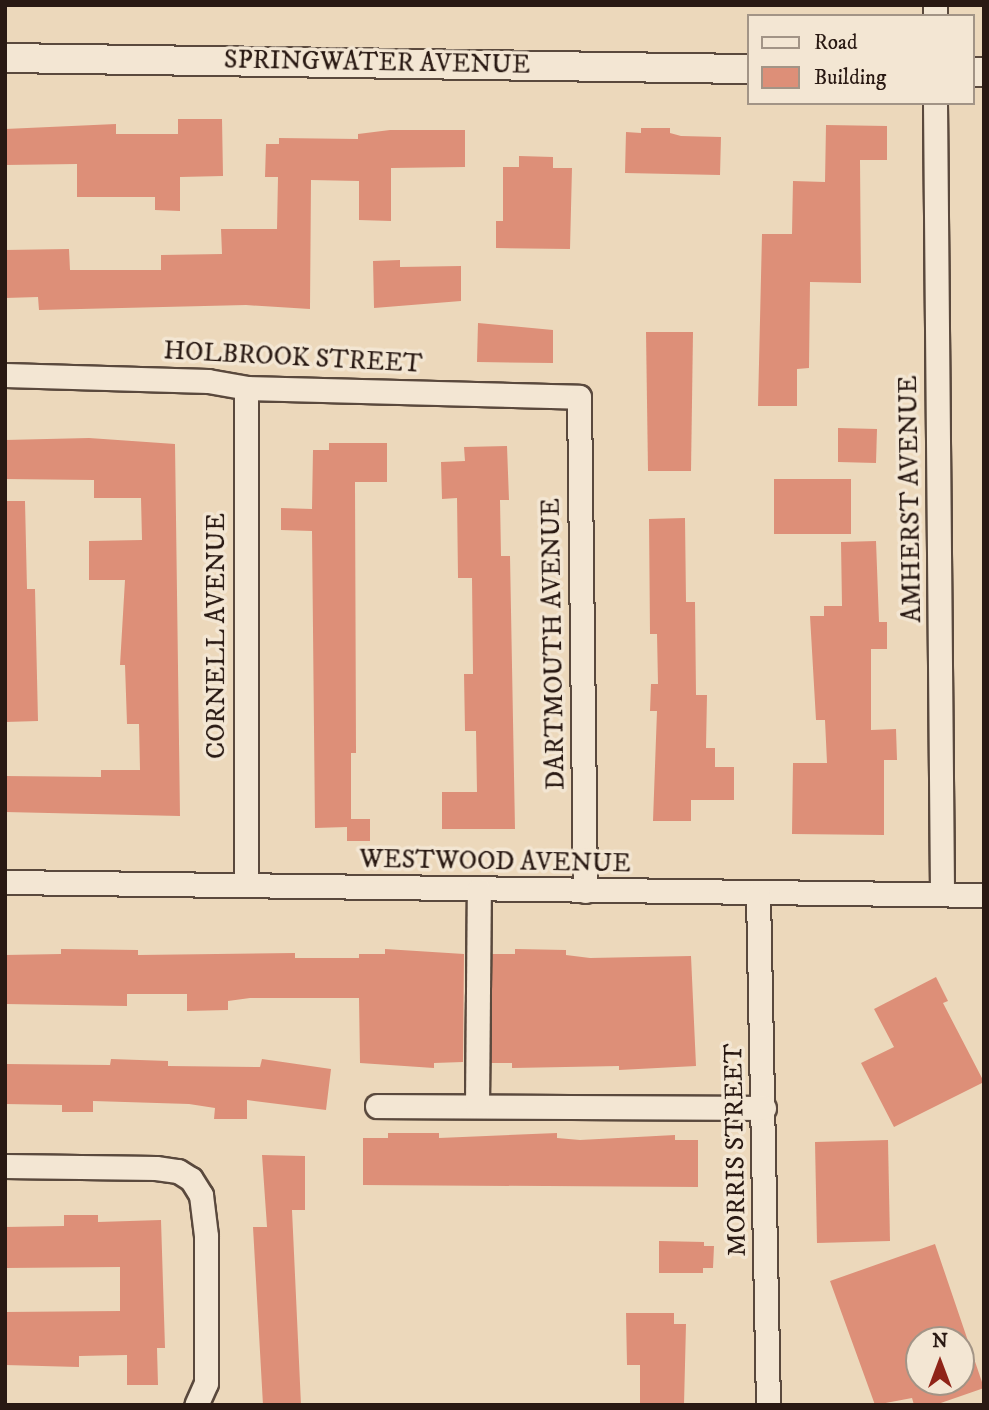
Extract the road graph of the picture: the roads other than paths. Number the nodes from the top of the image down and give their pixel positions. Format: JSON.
{"nodes":[{"id":1,"x":5,"y":58,"type":"edge"},
{"id":2,"x":748,"y":69,"type":"edge"},
{"id":3,"x":935,"y":105,"type":"edge"},
{"id":4,"x":5,"y":375,"type":"edge"},
{"id":5,"x":246,"y":388,"type":"junction"},
{"id":6,"x":579,"y":397,"type":"joint"},
{"id":7,"x":5,"y":882,"type":"edge"},
{"id":8,"x":246,"y":884,"type":"junction"},
{"id":9,"x":479,"y":890,"type":"junction"},
{"id":10,"x":586,"y":891,"type":"junction"},
{"id":11,"x":758,"y":894,"type":"junction"},
{"id":12,"x":942,"y":894,"type":"junction"},
{"id":13,"x":984,"y":895,"type":"edge"},
{"id":14,"x":377,"y":1106,"type":"dead end"},
{"id":15,"x":477,"y":1107,"type":"junction"},
{"id":16,"x":764,"y":1108,"type":"junction"},
{"id":17,"x":5,"y":1166,"type":"edge"},
{"id":18,"x":196,"y":1405,"type":"edge"},
{"id":19,"x":768,"y":1405,"type":"edge"}],
"edges":[{"from":1,"to":2,"type":"street","name":"SPRINGWATER AVENUE"},
{"from":3,"to":12,"type":"street","name":"AMHERST AVENUE"},
{"from":4,"to":5,"type":"street","name":"HOLBROOK STREET"},
{"from":5,"to":6,"type":"street","name":"HOLBROOK STREET"},
{"from":5,"to":8,"type":"street","name":"CORNELL AVENUE"},
{"from":6,"to":10,"type":"street","name":"DARTMOUTH AVENUE"},
{"from":7,"to":8,"type":"street","name":"WESTWOOD AVENUE"},
{"from":8,"to":9,"type":"street","name":"WESTWOOD AVENUE"},
{"from":9,"to":10,"type":"street","name":"WESTWOOD AVENUE"},
{"from":9,"to":15,"type":"street"},
{"from":10,"to":11,"type":"street","name":"WESTWOOD AVENUE"},
{"from":11,"to":12,"type":"street","name":"WESTWOOD AVENUE"},
{"from":11,"to":16,"type":"street","name":"MORRIS STREET"},
{"from":12,"to":13,"type":"street","name":"WESTWOOD AVENUE"},
{"from":14,"to":15,"type":"street"},
{"from":15,"to":16,"type":"street"},
{"from":16,"to":19,"type":"street","name":"MORRIS STREET"},
{"from":17,"to":18,"type":"street"}]}
